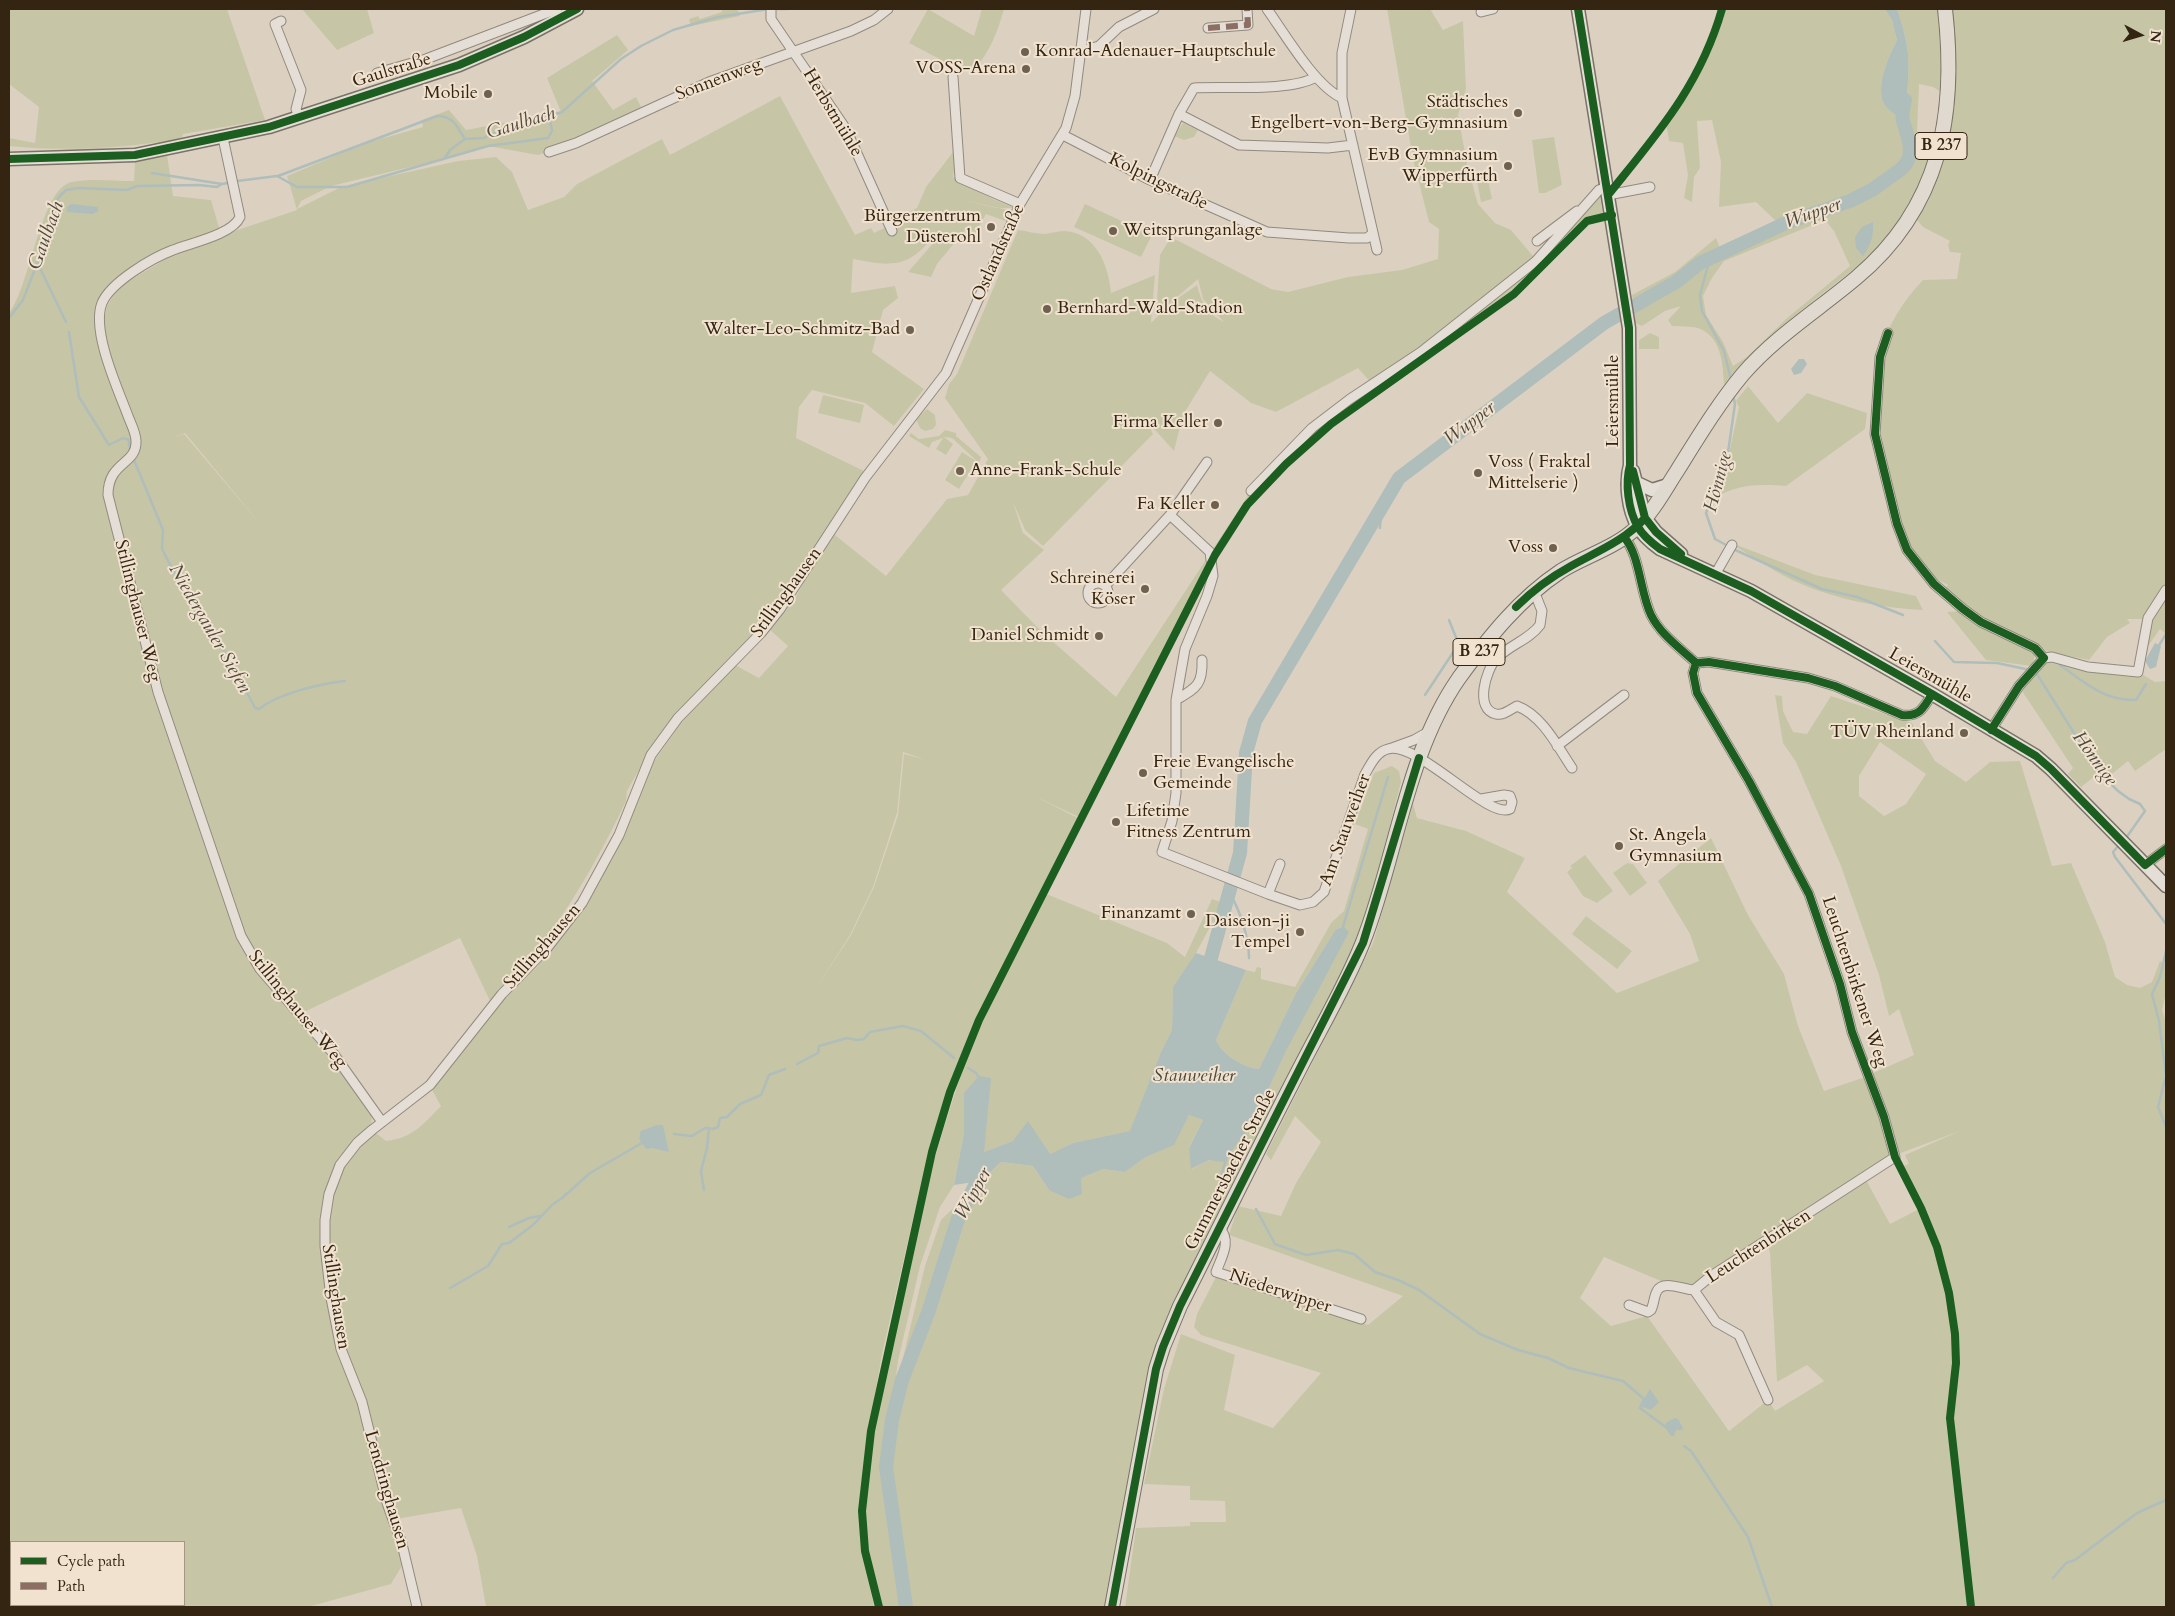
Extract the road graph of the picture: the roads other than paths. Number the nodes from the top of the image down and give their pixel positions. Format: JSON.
{"nodes":[{"id":1,"x":577,"y":9,"type":"edge"},
{"id":2,"x":888,"y":9,"type":"edge"},
{"id":3,"x":1086,"y":9,"type":"edge"},
{"id":4,"x":1154,"y":9,"type":"edge"},
{"id":5,"x":1247,"y":9,"type":"edge"},
{"id":6,"x":1267,"y":9,"type":"edge"},
{"id":7,"x":1351,"y":9,"type":"edge"},
{"id":8,"x":1493,"y":9,"type":"edge"},
{"id":9,"x":1578,"y":9,"type":"edge"},
{"id":10,"x":1945,"y":9,"type":"edge"},
{"id":11,"x":560,"y":11,"type":"edge"},
{"id":12,"x":771,"y":11,"type":"edge"},
{"id":13,"x":1481,"y":12,"type":"dead end"},
{"id":14,"x":281,"y":21,"type":"dead end"},
{"id":15,"x":1208,"y":28,"type":"dead end"},
{"id":16,"x":1080,"y":51,"type":"junction"},
{"id":17,"x":795,"y":52,"type":"junction"},
{"id":18,"x":377,"y":72,"type":"dead end"},
{"id":19,"x":954,"y":77,"type":"dead end"},
{"id":20,"x":1316,"y":77,"type":"junction"},
{"id":21,"x":1342,"y":98,"type":"junction"},
{"id":22,"x":1179,"y":114,"type":"junction"},
{"id":23,"x":299,"y":118,"type":"junction"},
{"id":24,"x":1063,"y":135,"type":"junction"},
{"id":25,"x":223,"y":138,"type":"junction"},
{"id":26,"x":1353,"y":146,"type":"junction"},
{"id":27,"x":549,"y":152,"type":"dead end"},
{"id":28,"x":9,"y":159,"type":"edge"},
{"id":29,"x":1150,"y":180,"type":"junction"},
{"id":30,"x":1650,"y":187,"type":"dead end"},
{"id":31,"x":1608,"y":191,"type":"junction"},
{"id":32,"x":1020,"y":204,"type":"junction"},
{"id":33,"x":1583,"y":208,"type":"junction"},
{"id":34,"x":892,"y":231,"type":"dead end"},
{"id":35,"x":1372,"y":234,"type":"junction"},
{"id":36,"x":1537,"y":241,"type":"dead end"},
{"id":37,"x":1377,"y":250,"type":"dead end"},
{"id":38,"x":1888,"y":333,"type":"dead end"},
{"id":39,"x":1207,"y":462,"type":"dead end"},
{"id":40,"x":1630,"y":465,"type":"junction"},
{"id":41,"x":865,"y":478,"type":"joint"},
{"id":42,"x":1635,"y":482,"type":"junction"},
{"id":43,"x":1668,"y":485,"type":"junction"},
{"id":44,"x":1251,"y":491,"type":"dead end"},
{"id":45,"x":1170,"y":515,"type":"junction"},
{"id":46,"x":1641,"y":522,"type":"junction"},
{"id":47,"x":1624,"y":538,"type":"junction"},
{"id":48,"x":1730,"y":548,"type":"dead end"},
{"id":49,"x":1716,"y":573,"type":"junction"},
{"id":50,"x":1105,"y":586,"type":"dead end"},
{"id":51,"x":1534,"y":590,"type":"junction"},
{"id":52,"x":2166,"y":590,"type":"edge"},
{"id":53,"x":2044,"y":658,"type":"junction"},
{"id":54,"x":1202,"y":660,"type":"dead end"},
{"id":55,"x":1696,"y":664,"type":"junction"},
{"id":56,"x":1932,"y":694,"type":"junction"},
{"id":57,"x":1624,"y":695,"type":"dead end"},
{"id":58,"x":1176,"y":700,"type":"junction"},
{"id":59,"x":1432,"y":730,"type":"junction"},
{"id":60,"x":1991,"y":730,"type":"junction"},
{"id":61,"x":1557,"y":746,"type":"junction"},
{"id":62,"x":1391,"y":748,"type":"junction"},
{"id":63,"x":1419,"y":758,"type":"junction"},
{"id":64,"x":1572,"y":768,"type":"dead end"},
{"id":65,"x":1480,"y":799,"type":"dead end"},
{"id":66,"x":2166,"y":849,"type":"edge"},
{"id":67,"x":1280,"y":864,"type":"dead end"},
{"id":68,"x":2145,"y":865,"type":"junction"},
{"id":69,"x":2166,"y":886,"type":"edge"},
{"id":70,"x":1268,"y":894,"type":"junction"},
{"id":71,"x":382,"y":1122,"type":"junction"},
{"id":72,"x":1895,"y":1157,"type":"joint"},
{"id":73,"x":1219,"y":1227,"type":"junction"},
{"id":74,"x":1694,"y":1290,"type":"junction"},
{"id":75,"x":1629,"y":1305,"type":"dead end"},
{"id":76,"x":1361,"y":1319,"type":"dead end"},
{"id":77,"x":350,"y":1374,"type":"joint"},
{"id":78,"x":1768,"y":1400,"type":"dead end"},
{"id":79,"x":417,"y":1607,"type":"edge"},
{"id":80,"x":1112,"y":1607,"type":"edge"}],
"edges":[{"from":1,"to":11,"type":"main road","name":"Gaulstraße"},
{"from":2,"to":17,"type":"street","name":"Sonnenweg"},
{"from":3,"to":16,"type":"street","name":"Ostlandstraße"},
{"from":4,"to":16,"type":"street"},
{"from":5,"to":15,"type":"street"},
{"from":6,"to":20,"type":"street"},
{"from":7,"to":21,"type":"street"},
{"from":8,"to":13,"type":"street"},
{"from":9,"to":31,"type":"main road","name":"Leiersmühle"},
{"from":10,"to":43,"type":"main road","number":"B 237"},
{"from":11,"to":18,"type":"street","name":"Gaulstraße"},
{"from":11,"to":23,"type":"main road","name":"Gaulstraße"},
{"from":12,"to":17,"type":"street","name":"Herbstmühle"},
{"from":14,"to":23,"type":"street"},
{"from":16,"to":24,"type":"street","name":"Ostlandstraße"},
{"from":17,"to":27,"type":"street","name":"Sonnenweg"},
{"from":17,"to":34,"type":"street","name":"Herbstmühle"},
{"from":19,"to":32,"type":"street"},
{"from":20,"to":21,"type":"street"},
{"from":20,"to":22,"type":"street"},
{"from":21,"to":26,"type":"street"},
{"from":22,"to":26,"type":"street"},
{"from":22,"to":29,"type":"street"},
{"from":23,"to":25,"type":"main road","name":"Gaulstraße"},
{"from":24,"to":29,"type":"street","name":"Kolpingstraße"},
{"from":24,"to":32,"type":"street","name":"Ostlandstraße"},
{"from":25,"to":28,"type":"main road","name":"Gaulstraße"},
{"from":25,"to":71,"type":"street","name":"Stillinghauser Weg"},
{"from":26,"to":35,"type":"street"},
{"from":29,"to":35,"type":"street","name":"Kolpingstraße"},
{"from":30,"to":31,"type":"street"},
{"from":31,"to":33,"type":"street"},
{"from":31,"to":40,"type":"main road","name":"Leiersmühle"},
{"from":32,"to":41,"type":"street","name":"Ostlandstraße"},
{"from":33,"to":36,"type":"street"},
{"from":33,"to":44,"type":"street"},
{"from":35,"to":37,"type":"street"},
{"from":38,"to":53,"type":"street"},
{"from":39,"to":45,"type":"street"},
{"from":40,"to":42,"type":"main road","name":"Leiersmühle"},
{"from":40,"to":46,"type":"main road","name":"Leiersmühle"},
{"from":41,"to":71,"type":"street","name":"Stillinghausen"},
{"from":42,"to":43,"type":"main road"},
{"from":42,"to":46,"type":"main road","name":"Leiersmühle"},
{"from":43,"to":46,"type":"main road","number":"B 237"},
{"from":45,"to":50,"type":"street"},
{"from":45,"to":58,"type":"street","name":"Am Stauweiher"},
{"from":46,"to":47,"type":"main road","name":"Gummersbacher Straße","number":"B 237"},
{"from":46,"to":49,"type":"main road","name":"Leiersmühle"},
{"from":47,"to":51,"type":"main road","name":"Gummersbacher Straße","number":"B 237"},
{"from":47,"to":55,"type":"street"},
{"from":48,"to":49,"type":"street"},
{"from":49,"to":56,"type":"main road","name":"Leiersmühle"},
{"from":51,"to":59,"type":"main road","name":"Gummersbacher Straße","number":"B 237"},
{"from":51,"to":61,"type":"street"},
{"from":52,"to":53,"type":"street"},
{"from":53,"to":60,"type":"street"},
{"from":54,"to":58,"type":"street"},
{"from":55,"to":56,"type":"street"},
{"from":55,"to":72,"type":"street","name":"Leuchtenbirkener Weg"},
{"from":56,"to":60,"type":"main road","name":"Leiersmühle"},
{"from":57,"to":61,"type":"street"},
{"from":58,"to":70,"type":"street","name":"Am Stauweiher"},
{"from":59,"to":62,"type":"street","name":"Am Stauweiher"},
{"from":59,"to":63,"type":"main road","name":"Gummersbacher Straße","number":"B 237"},
{"from":60,"to":68,"type":"main road","name":"Leiersmühle"},
{"from":61,"to":64,"type":"street"},
{"from":62,"to":63,"type":"street"},
{"from":62,"to":70,"type":"street","name":"Am Stauweiher"},
{"from":63,"to":65,"type":"street"},
{"from":63,"to":73,"type":"main road","name":"Gummersbacher Straße","number":"B 237"},
{"from":66,"to":68,"type":"street"},
{"from":67,"to":70,"type":"street"},
{"from":68,"to":69,"type":"main road","name":"Leiersmühle"},
{"from":71,"to":77,"type":"street","name":"Stillinghausen"},
{"from":72,"to":74,"type":"street","name":"Leuchtenbirken"},
{"from":73,"to":76,"type":"street","name":"Niederwipper"},
{"from":73,"to":80,"type":"main road","name":"Gummersbacher Straße","number":"B 237"},
{"from":74,"to":75,"type":"street","name":"Leuchtenbirken"},
{"from":74,"to":78,"type":"street"},
{"from":77,"to":79,"type":"street","name":"Lendringhausen"}]}
